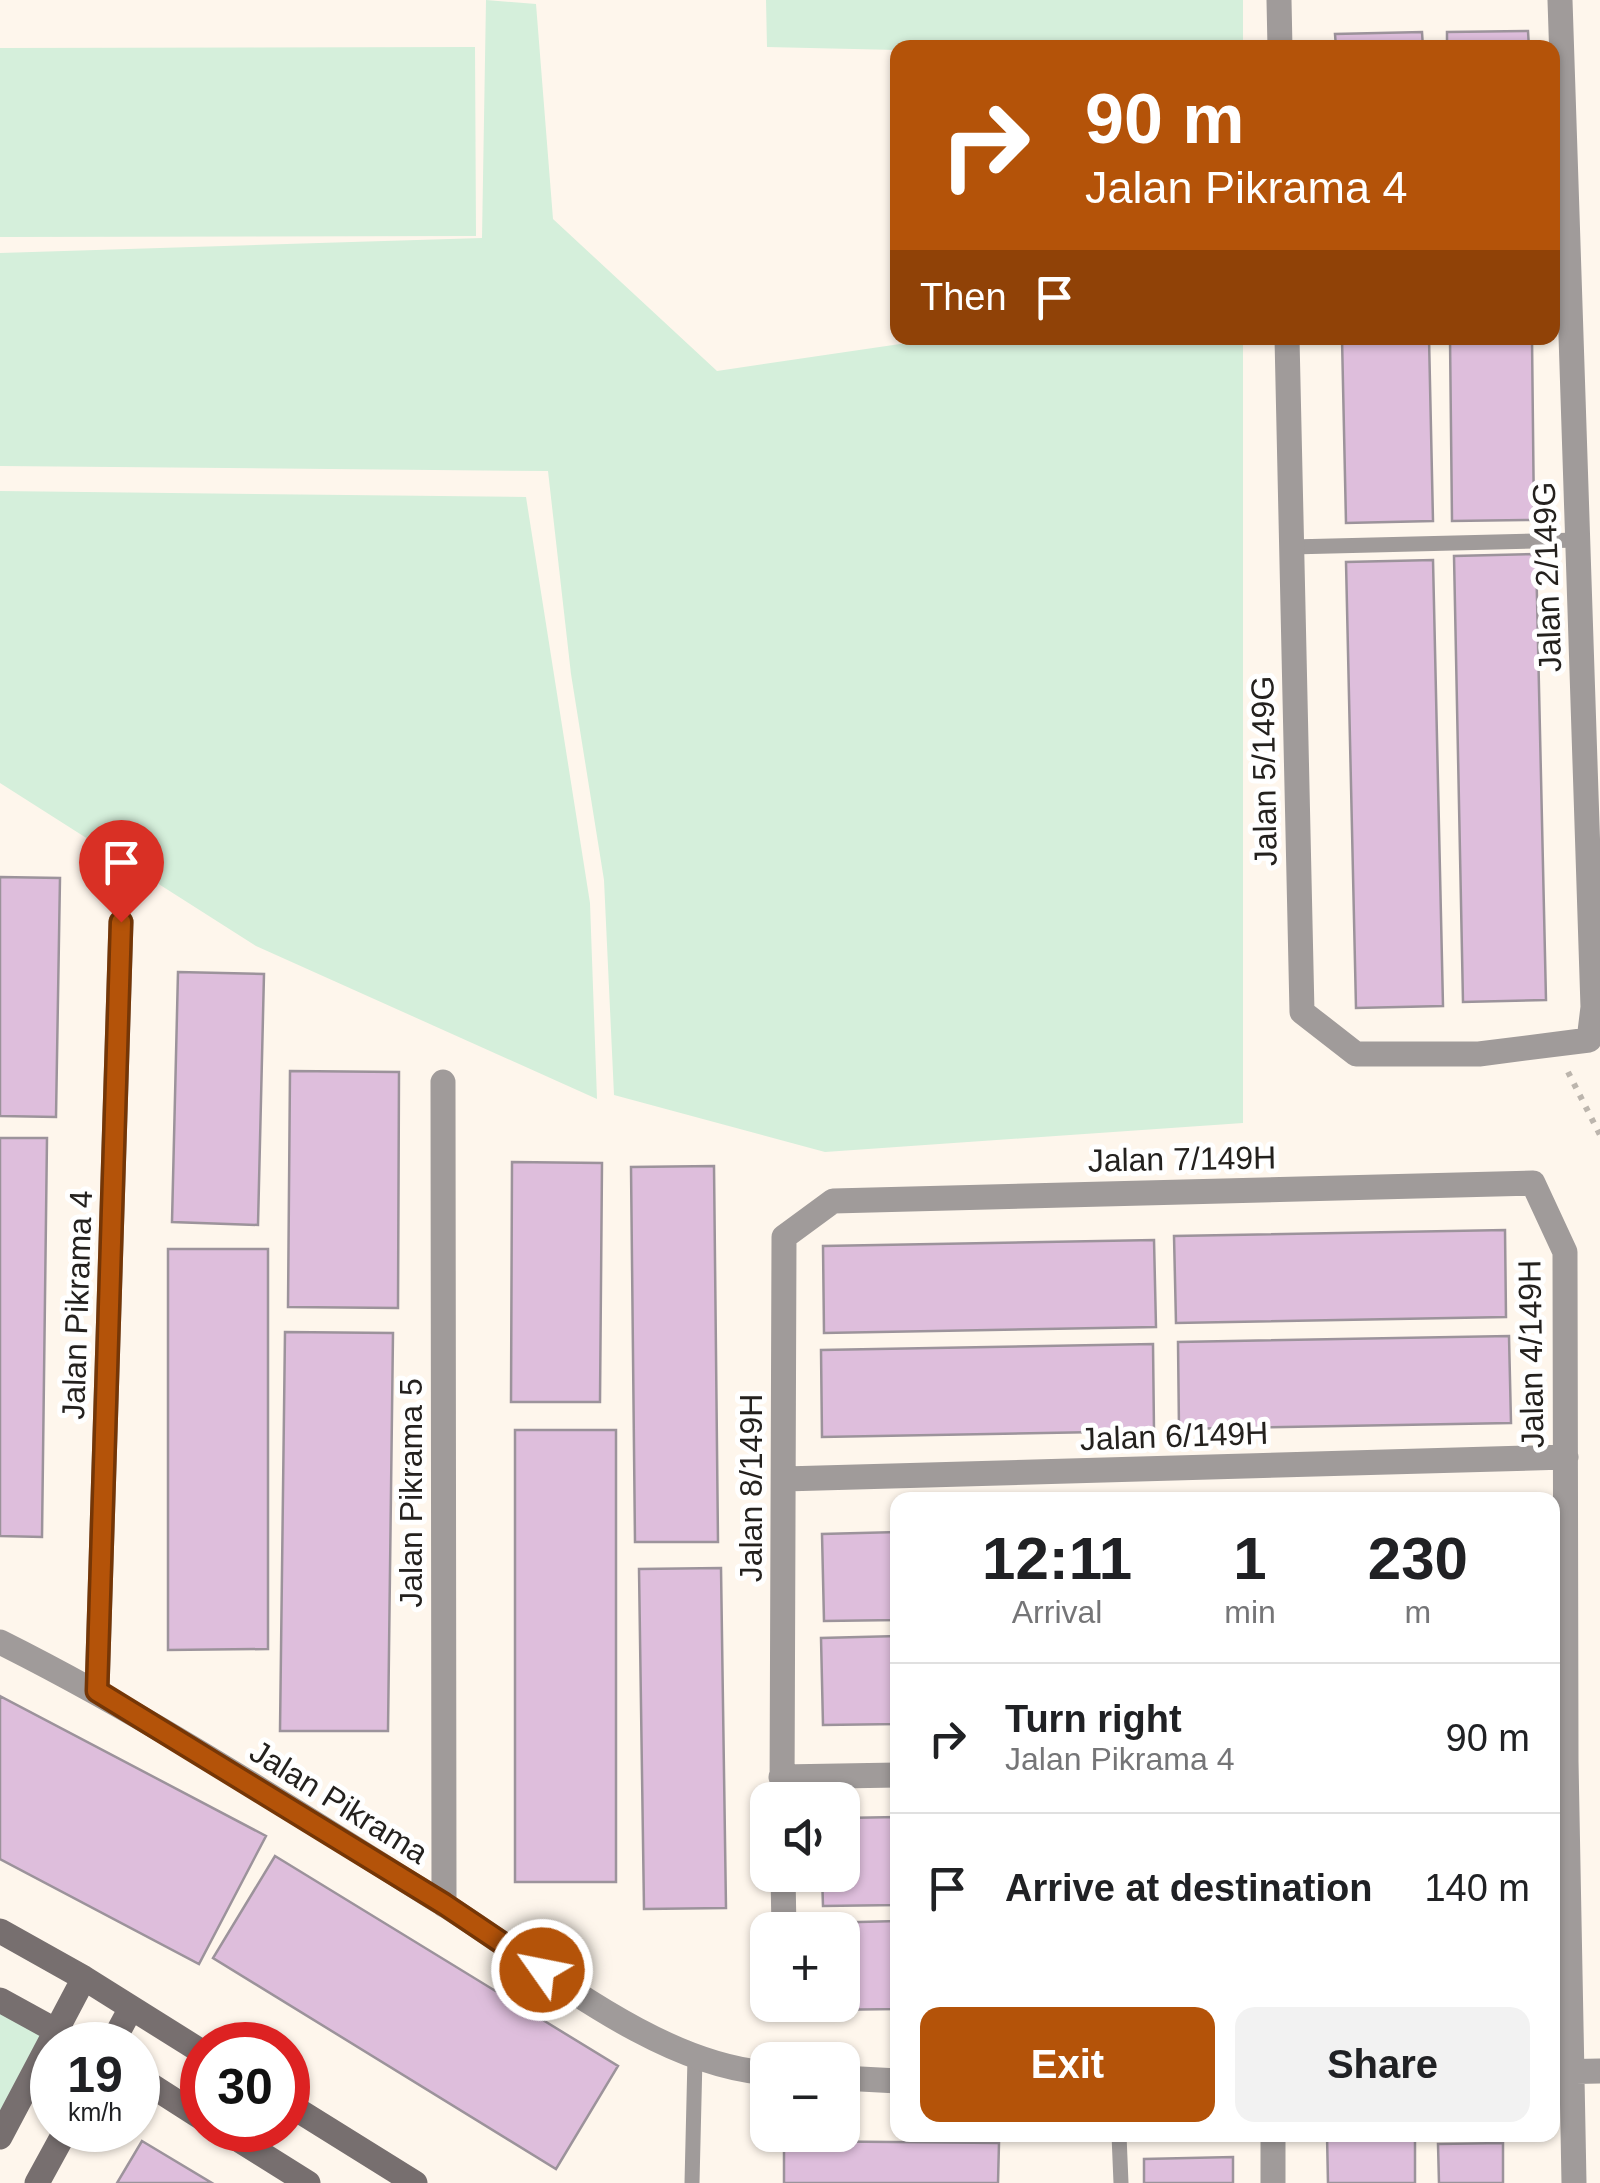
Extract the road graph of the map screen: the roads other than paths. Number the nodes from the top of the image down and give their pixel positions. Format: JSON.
{"nodes":[{"id":1,"x":1279,"y":0,"type":"edge"},
{"id":2,"x":1560,"y":0,"type":"edge"},
{"id":3,"x":1280,"y":40,"type":"edge"},
{"id":4,"x":1287,"y":345,"type":"edge"},
{"id":5,"x":1578,"y":540,"type":"junction"},
{"id":6,"x":1292,"y":547,"type":"junction"},
{"id":7,"x":121,"y":922,"type":"dead end"},
{"id":8,"x":1479,"y":1054,"type":"joint"},
{"id":9,"x":443,"y":1082,"type":"dead end"},
{"id":10,"x":1533,"y":1182,"type":"joint"},
{"id":11,"x":833,"y":1200,"type":"joint"},
{"id":12,"x":1566,"y":1458,"type":"junction"},
{"id":13,"x":784,"y":1479,"type":"junction"},
{"id":14,"x":0,"y":1642,"type":"edge"},
{"id":15,"x":97,"y":1691,"type":"junction"},
{"id":16,"x":1560,"y":1718,"type":"edge"},
{"id":17,"x":890,"y":1775,"type":"edge"},
{"id":18,"x":782,"y":1782,"type":"edge"},
{"id":19,"x":832,"y":1782,"type":"edge"},
{"id":20,"x":1560,"y":1865,"type":"edge"},
{"id":21,"x":444,"y":1904,"type":"junction"},
{"id":22,"x":0,"y":1932,"type":"edge"},
{"id":23,"x":84,"y":1978,"type":"junction"},
{"id":24,"x":0,"y":2000,"type":"edge"},
{"id":25,"x":131,"y":2008,"type":"junction"},
{"id":26,"x":40,"y":2022,"type":"edge"},
{"id":27,"x":61,"y":2022,"type":"edge"},
{"id":28,"x":123,"y":2022,"type":"edge"},
{"id":29,"x":180,"y":2038,"type":"edge"},
{"id":30,"x":695,"y":2058,"type":"junction"},
{"id":31,"x":750,"y":2071,"type":"edge"},
{"id":32,"x":1600,"y":2071,"type":"edge"},
{"id":33,"x":1562,"y":2072,"type":"edge"},
{"id":34,"x":860,"y":2079,"type":"edge"},
{"id":35,"x":30,"y":2080,"type":"edge"},
{"id":36,"x":890,"y":2080,"type":"edge"},
{"id":37,"x":310,"y":2118,"type":"edge"},
{"id":38,"x":0,"y":2137,"type":"edge"},
{"id":39,"x":1120,"y":2142,"type":"edge"},
{"id":40,"x":1272,"y":2142,"type":"edge"},
{"id":41,"x":54,"y":2152,"type":"edge"},
{"id":42,"x":258,"y":2152,"type":"edge"},
{"id":43,"x":37,"y":2183,"type":"edge"},
{"id":44,"x":308,"y":2183,"type":"edge"},
{"id":45,"x":416,"y":2183,"type":"edge"},
{"id":46,"x":692,"y":2183,"type":"edge"},
{"id":47,"x":1121,"y":2183,"type":"edge"},
{"id":48,"x":1274,"y":2183,"type":"edge"},
{"id":49,"x":1574,"y":2183,"type":"edge"}],
"edges":[{"from":1,"to":3,"type":"street"},
{"from":2,"to":5,"type":"street","name":"Jalan 2/149G"},
{"from":4,"to":6,"type":"street","name":"Jalan 5/149G"},
{"from":5,"to":6,"type":"lane"},
{"from":5,"to":8,"type":"street","name":"Jalan 2/149G"},
{"from":6,"to":8,"type":"street","name":"Jalan 5/149G"},
{"from":7,"to":15,"type":"street","name":"Jalan Pikrama 4"},
{"from":9,"to":21,"type":"street","name":"Jalan Pikrama 5"},
{"from":10,"to":11,"type":"street","name":"Jalan 7/149H"},
{"from":10,"to":12,"type":"street","name":"Jalan 4/149H"},
{"from":11,"to":13,"type":"street","name":"Jalan 8/149H"},
{"from":12,"to":13,"type":"street","name":"Jalan 6/149H"},
{"from":12,"to":16,"type":"street","name":"Jalan 4/149H"},
{"from":13,"to":18,"type":"street","name":"Jalan 8/149H"},
{"from":14,"to":15,"type":"street","name":"Jalan Pikrama"},
{"from":15,"to":21,"type":"street","name":"Jalan Pikrama"},
{"from":17,"to":19,"type":"street"},
{"from":20,"to":33,"type":"street","name":"Jalan 4/149H"},
{"from":21,"to":30,"type":"street","name":"Jalan Pikrama"},
{"from":22,"to":23,"type":"street"},
{"from":23,"to":25,"type":"street"},
{"from":23,"to":27,"type":"street"},
{"from":24,"to":26,"type":"street"},
{"from":25,"to":28,"type":"street"},
{"from":25,"to":29,"type":"street"},
{"from":30,"to":31,"type":"street","name":"Jalan Pikrama"},
{"from":30,"to":46,"type":"lane"},
{"from":32,"to":33,"type":"street"},
{"from":33,"to":49,"type":"street","name":"Jalan 4/149H"},
{"from":34,"to":36,"type":"street"},
{"from":35,"to":38,"type":"street"},
{"from":37,"to":45,"type":"street"},
{"from":39,"to":47,"type":"lane"},
{"from":40,"to":48,"type":"street"},
{"from":41,"to":43,"type":"street"},
{"from":42,"to":44,"type":"street"}]}
